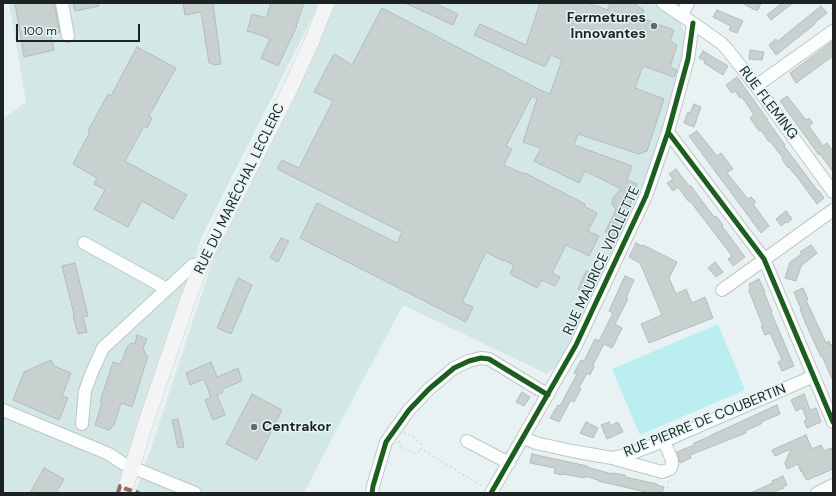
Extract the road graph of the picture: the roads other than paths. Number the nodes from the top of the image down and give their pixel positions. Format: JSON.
{"nodes":[{"id":1,"x":62,"y":3,"type":"edge"},
{"id":2,"x":327,"y":3,"type":"edge"},
{"id":3,"x":663,"y":3,"type":"edge"},
{"id":4,"x":688,"y":3,"type":"edge"},
{"id":5,"x":682,"y":15,"type":"junction"},
{"id":6,"x":693,"y":22,"type":"junction"},
{"id":7,"x":833,"y":31,"type":"edge"},
{"id":8,"x":68,"y":36,"type":"dead end"},
{"id":9,"x":756,"y":86,"type":"junction"},
{"id":10,"x":668,"y":132,"type":"junction"},
{"id":11,"x":833,"y":192,"type":"edge"},
{"id":12,"x":833,"y":210,"type":"edge"},
{"id":13,"x":84,"y":243,"type":"dead end"},
{"id":14,"x":764,"y":259,"type":"junction"},
{"id":15,"x":202,"y":263,"type":"junction"},
{"id":16,"x":167,"y":289,"type":"junction"},
{"id":17,"x":722,"y":290,"type":"dead end"},
{"id":18,"x":814,"y":376,"type":"junction"},
{"id":19,"x":548,"y":395,"type":"junction"},
{"id":20,"x":3,"y":410,"type":"edge"},
{"id":21,"x":833,"y":422,"type":"edge"},
{"id":22,"x":82,"y":424,"type":"dead end"},
{"id":23,"x":524,"y":438,"type":"junction"},
{"id":24,"x":467,"y":441,"type":"dead end"},
{"id":25,"x":664,"y":441,"type":"junction"},
{"id":26,"x":612,"y":458,"type":"junction"},
{"id":27,"x":509,"y":464,"type":"junction"},
{"id":28,"x":132,"y":467,"type":"junction"},
{"id":29,"x":833,"y":485,"type":"edge"},
{"id":30,"x":492,"y":492,"type":"edge"},
{"id":31,"x":124,"y":493,"type":"edge"},
{"id":32,"x":195,"y":493,"type":"edge"},
{"id":33,"x":372,"y":493,"type":"edge"},
{"id":34,"x":818,"y":493,"type":"edge"}],
"edges":[{"from":1,"to":8,"type":"street"},
{"from":2,"to":15,"type":"main road","name":"RUE DU MARÉCHAL LECLERC"},
{"from":3,"to":5,"type":"street","name":"RUE FLEMING"},
{"from":4,"to":5,"type":"street"},
{"from":5,"to":6,"type":"street","name":"RUE FLEMING"},
{"from":6,"to":9,"type":"street","name":"RUE FLEMING"},
{"from":6,"to":10,"type":"street","name":"RUE MAURICE VIOLLETTE"},
{"from":7,"to":9,"type":"street"},
{"from":9,"to":11,"type":"street","name":"RUE FLEMING"},
{"from":10,"to":14,"type":"street"},
{"from":10,"to":19,"type":"street","name":"RUE MAURICE VIOLLETTE"},
{"from":12,"to":14,"type":"street"},
{"from":13,"to":16,"type":"street"},
{"from":14,"to":17,"type":"street"},
{"from":14,"to":18,"type":"street"},
{"from":15,"to":16,"type":"street"},
{"from":15,"to":28,"type":"main road","name":"RUE DU MARÉCHAL LECLERC"},
{"from":16,"to":22,"type":"street"},
{"from":18,"to":21,"type":"street"},
{"from":18,"to":25,"type":"street","name":"RUE PIERRE DE COUBERTIN"},
{"from":19,"to":23,"type":"street","name":"RUE MAURICE VIOLLETTE"},
{"from":19,"to":33,"type":"street"},
{"from":20,"to":28,"type":"street"},
{"from":23,"to":26,"type":"street","name":"RUE PIERRE DE COUBERTIN"},
{"from":23,"to":27,"type":"street","name":"RUE MAURICE VIOLLETTE"},
{"from":24,"to":27,"type":"street"},
{"from":25,"to":26,"type":"street","name":"RUE PIERRE DE COUBERTIN"},
{"from":25,"to":26,"type":"street"},
{"from":27,"to":30,"type":"street","name":"RUE MAURICE VIOLLETTE"},
{"from":28,"to":31,"type":"main road","name":"RUE DU MARÉCHAL LECLERC"},
{"from":28,"to":32,"type":"street"},
{"from":29,"to":34,"type":"street"}]}
